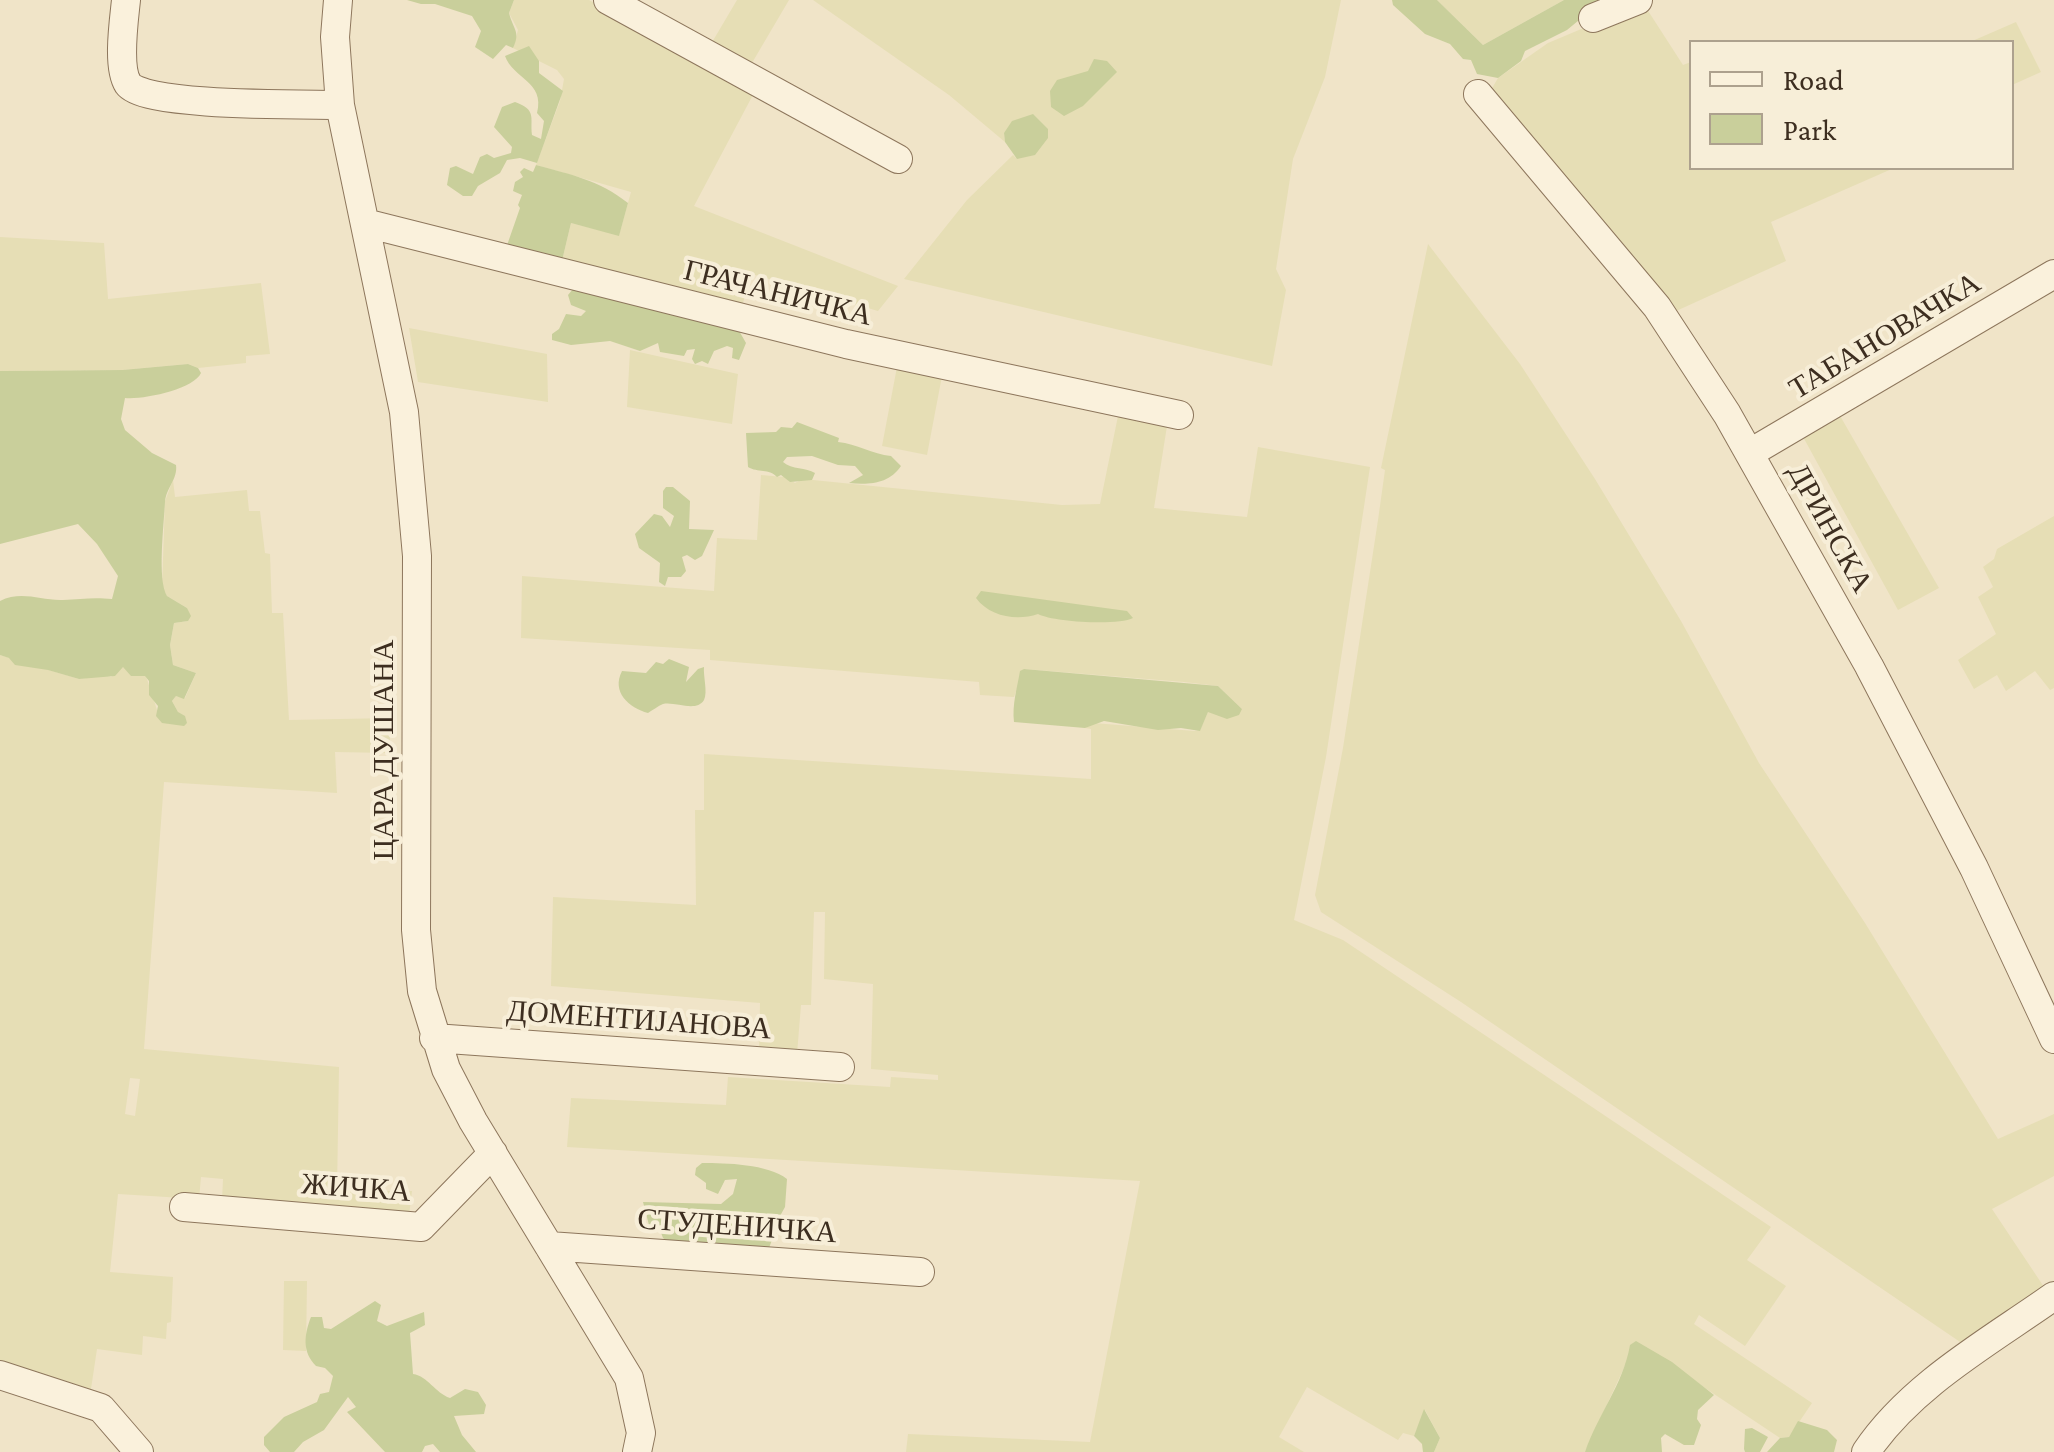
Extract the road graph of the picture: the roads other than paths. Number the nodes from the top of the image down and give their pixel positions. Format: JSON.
{"nodes":[{"id":1,"x":126,"y":0,"type":"edge"},
{"id":2,"x":338,"y":0,"type":"edge"},
{"id":3,"x":608,"y":0,"type":"edge"},
{"id":4,"x":1638,"y":0,"type":"edge"},
{"id":5,"x":1593,"y":18,"type":"dead end"},
{"id":6,"x":1478,"y":94,"type":"dead end"},
{"id":7,"x":340,"y":105,"type":"junction"},
{"id":8,"x":898,"y":160,"type":"dead end"},
{"id":9,"x":365,"y":222,"type":"junction"},
{"id":10,"x":2054,"y":274,"type":"edge"},
{"id":11,"x":1179,"y":415,"type":"dead end"},
{"id":12,"x":1750,"y":453,"type":"junction"},
{"id":13,"x":434,"y":1038,"type":"junction"},
{"id":14,"x":2054,"y":1038,"type":"edge"},
{"id":15,"x":840,"y":1067,"type":"dead end"},
{"id":16,"x":493,"y":1153,"type":"junction"},
{"id":17,"x":184,"y":1207,"type":"dead end"},
{"id":18,"x":549,"y":1246,"type":"junction"},
{"id":19,"x":920,"y":1272,"type":"dead end"},
{"id":20,"x":2054,"y":1296,"type":"edge"},
{"id":21,"x":0,"y":1376,"type":"edge"},
{"id":22,"x":140,"y":1452,"type":"edge"},
{"id":23,"x":637,"y":1452,"type":"edge"},
{"id":24,"x":1866,"y":1452,"type":"edge"}],
"edges":[{"from":1,"to":7,"type":"street"},
{"from":2,"to":7,"type":"street","name":"ЦАРА ДУШАНА"},
{"from":3,"to":8,"type":"street"},
{"from":4,"to":5,"type":"street"},
{"from":6,"to":12,"type":"street","name":"ДРИНСКА"},
{"from":7,"to":9,"type":"street","name":"ЦАРА ДУШАНА"},
{"from":9,"to":11,"type":"street","name":"ГРАЧАНИЧКА"},
{"from":9,"to":13,"type":"street","name":"ЦАРА ДУШАНА"},
{"from":10,"to":12,"type":"street","name":"ТАБАНОВАЧКА"},
{"from":12,"to":14,"type":"street","name":"ДРИНСКА"},
{"from":13,"to":15,"type":"street","name":"ДОМЕНТИЈАНОВА"},
{"from":13,"to":16,"type":"street","name":"ЦАРА ДУШАНА"},
{"from":16,"to":17,"type":"street","name":"ЖИЧКА"},
{"from":16,"to":18,"type":"street","name":"ЦАРА ДУШАНА"},
{"from":18,"to":19,"type":"street","name":"СТУДЕНИЧКА"},
{"from":18,"to":23,"type":"street","name":"ЦАРА ДУШАНА"},
{"from":20,"to":24,"type":"street"},
{"from":21,"to":22,"type":"street"}]}
